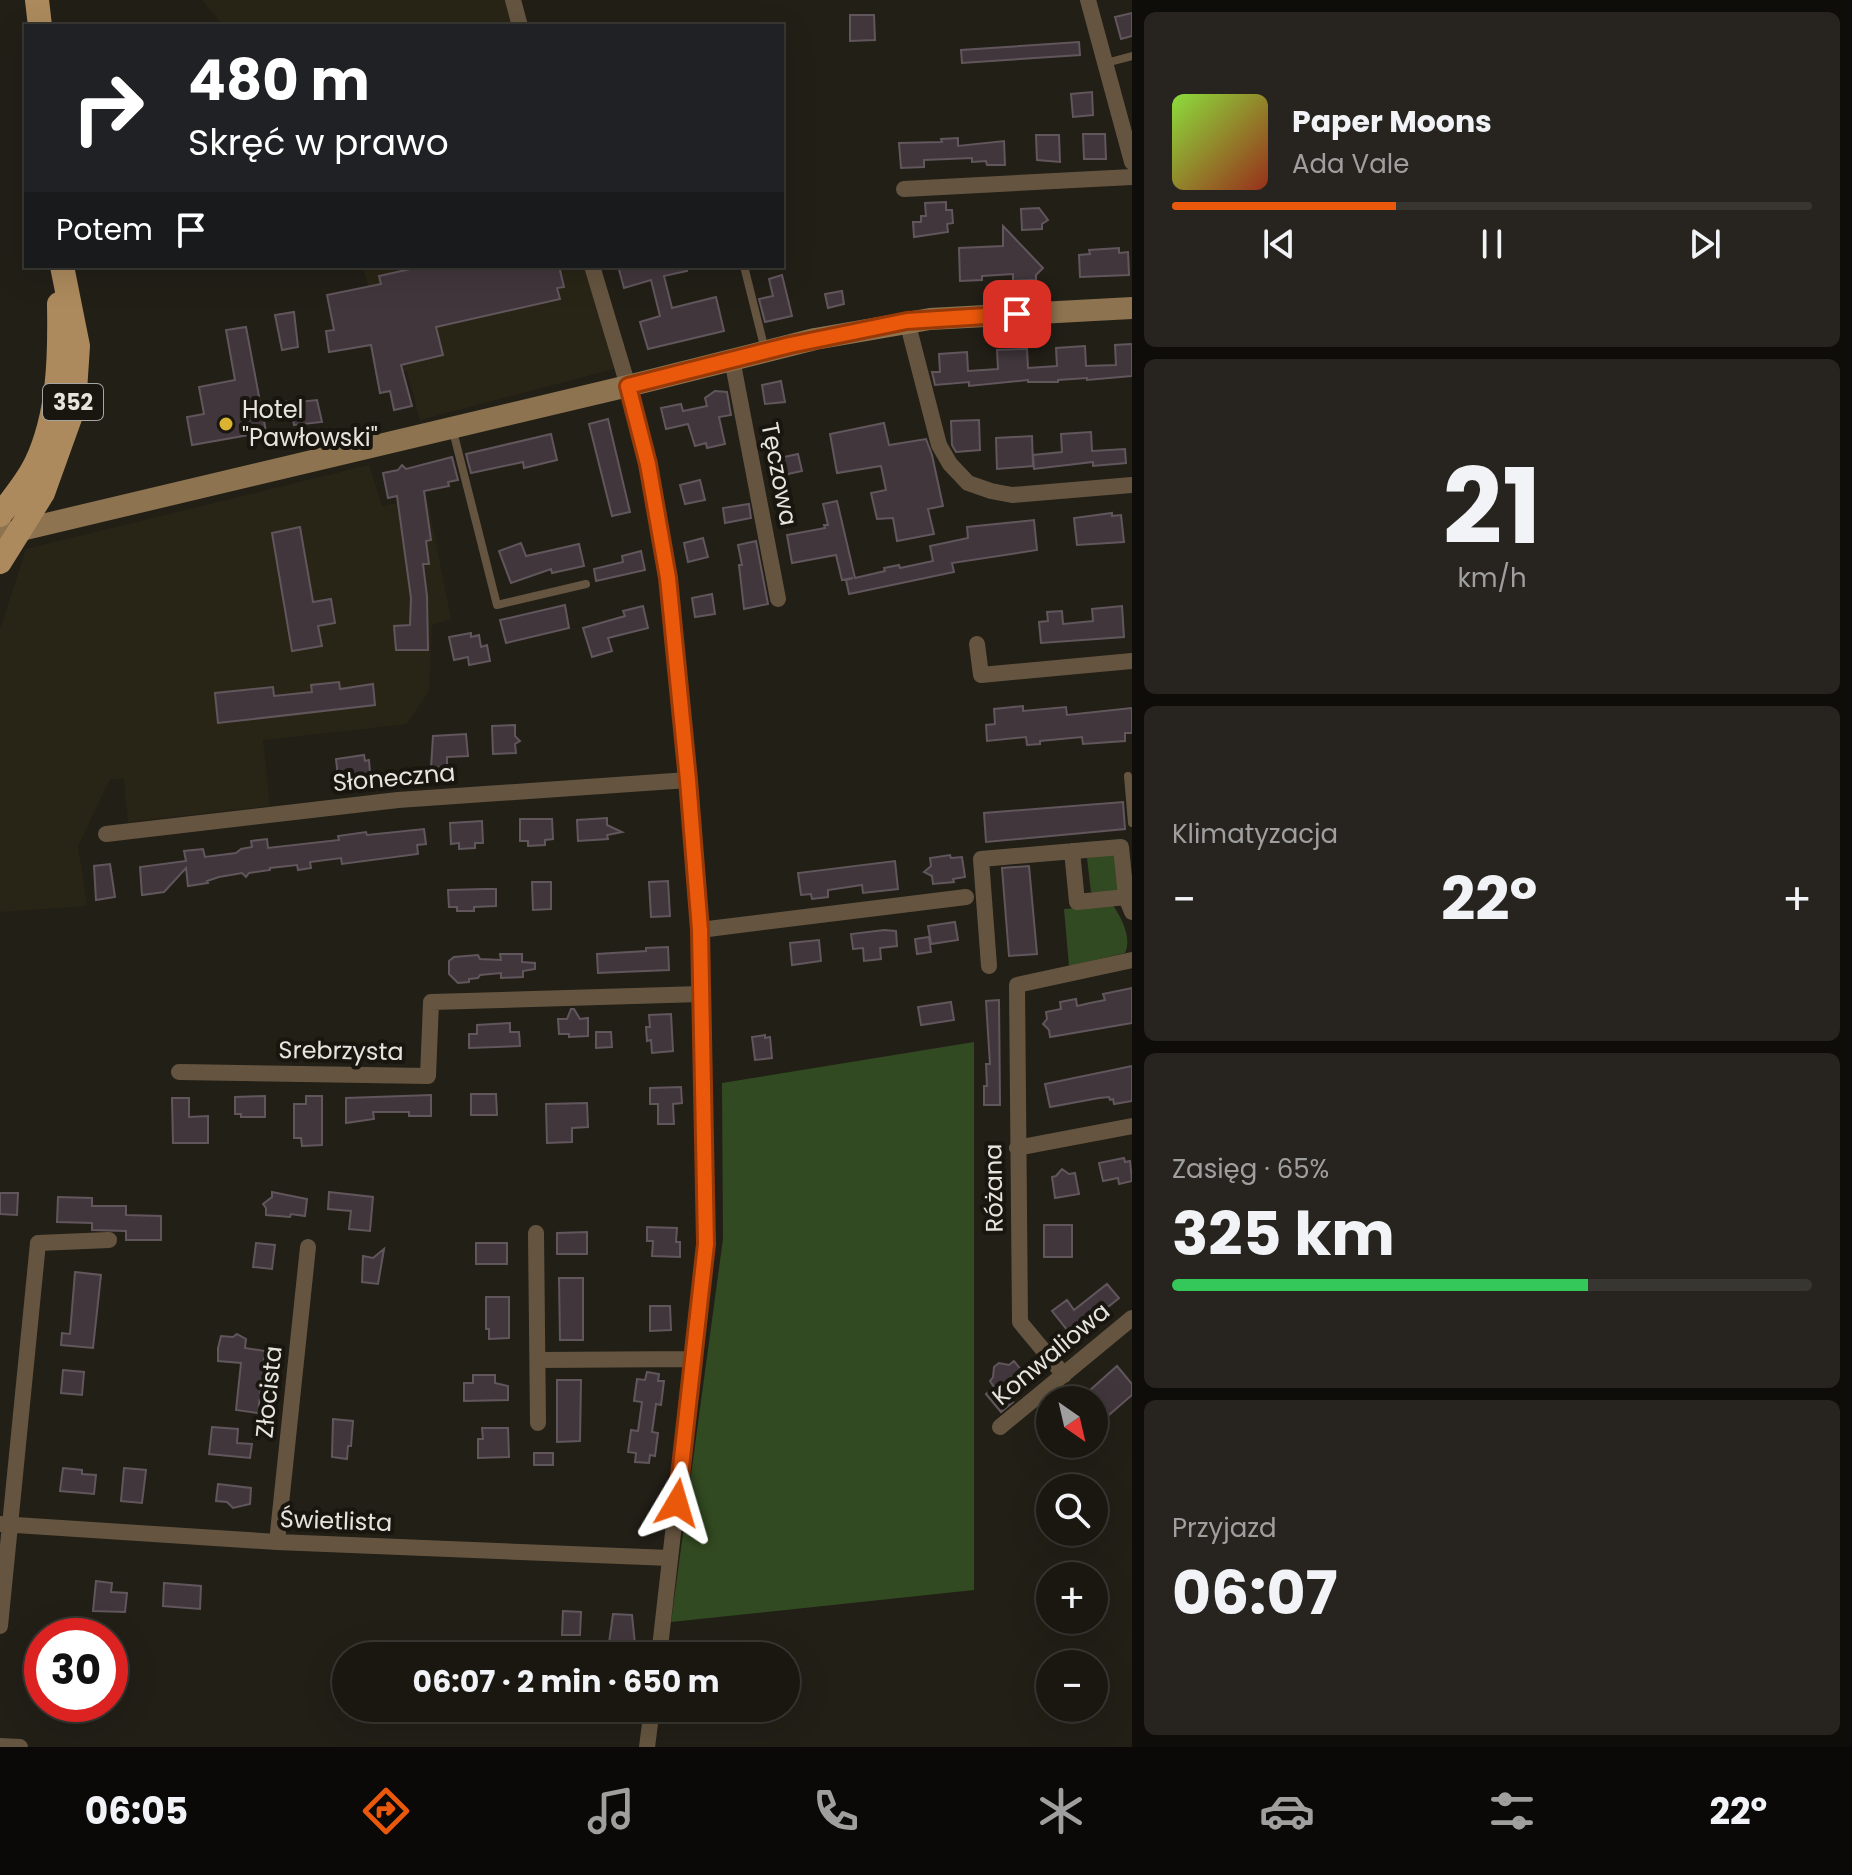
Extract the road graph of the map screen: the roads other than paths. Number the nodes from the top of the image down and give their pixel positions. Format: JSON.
{"nodes":[{"id":1,"x":37,"y":0,"type":"edge"},
{"id":2,"x":513,"y":0,"type":"edge"},
{"id":3,"x":1088,"y":0,"type":"edge"},
{"id":4,"x":40,"y":24,"type":"edge"},
{"id":5,"x":519,"y":24,"type":"edge"},
{"id":6,"x":1132,"y":56,"type":"edge"},
{"id":7,"x":1105,"y":63,"type":"junction"},
{"id":8,"x":1132,"y":162,"type":"edge"},
{"id":9,"x":1132,"y":177,"type":"edge"},
{"id":10,"x":904,"y":189,"type":"dead end"},
{"id":11,"x":61,"y":268,"type":"edge"},
{"id":12,"x":61,"y":268,"type":"edge"},
{"id":13,"x":593,"y":268,"type":"edge"},
{"id":14,"x":744,"y":268,"type":"edge"},
{"id":15,"x":1132,"y":308,"type":"edge"},
{"id":16,"x":907,"y":321,"type":"junction"},
{"id":17,"x":765,"y":351,"type":"junction"},
{"id":18,"x":732,"y":359,"type":"junction"},
{"id":19,"x":628,"y":386,"type":"junction"},
{"id":20,"x":452,"y":426,"type":"junction"},
{"id":21,"x":47,"y":483,"type":"junction"},
{"id":22,"x":1132,"y":485,"type":"edge"},
{"id":23,"x":0,"y":515,"type":"edge"},
{"id":24,"x":75,"y":517,"type":"junction"},
{"id":25,"x":11,"y":532,"type":"edge"},
{"id":26,"x":0,"y":562,"type":"edge"},
{"id":27,"x":586,"y":584,"type":"dead end"},
{"id":28,"x":778,"y":599,"type":"dead end"},
{"id":29,"x":977,"y":644,"type":"dead end"},
{"id":30,"x":1132,"y":661,"type":"edge"},
{"id":31,"x":1128,"y":776,"type":"dead end"},
{"id":32,"x":688,"y":780,"type":"junction"},
{"id":33,"x":1132,"y":823,"type":"edge"},
{"id":34,"x":106,"y":834,"type":"dead end"},
{"id":35,"x":1126,"y":843,"type":"edge"},
{"id":36,"x":1072,"y":851,"type":"junction"},
{"id":37,"x":966,"y":897,"type":"dead end"},
{"id":38,"x":1129,"y":905,"type":"edge"},
{"id":39,"x":700,"y":930,"type":"junction"},
{"id":40,"x":1132,"y":960,"type":"edge"},
{"id":41,"x":989,"y":966,"type":"dead end"},
{"id":42,"x":701,"y":994,"type":"junction"},
{"id":43,"x":179,"y":1072,"type":"dead end"},
{"id":44,"x":1132,"y":1126,"type":"edge"},
{"id":45,"x":1017,"y":1148,"type":"junction"},
{"id":46,"x":536,"y":1233,"type":"dead end"},
{"id":47,"x":109,"y":1240,"type":"dead end"},
{"id":48,"x":308,"y":1247,"type":"dead end"},
{"id":49,"x":1132,"y":1318,"type":"edge"},
{"id":50,"x":693,"y":1359,"type":"junction"},
{"id":51,"x":538,"y":1360,"type":"junction"},
{"id":52,"x":1064,"y":1375,"type":"junction"},
{"id":53,"x":538,"y":1423,"type":"dead end"},
{"id":54,"x":1000,"y":1427,"type":"dead end"},
{"id":55,"x":6,"y":1524,"type":"edge"},
{"id":56,"x":277,"y":1542,"type":"junction"},
{"id":57,"x":670,"y":1558,"type":"junction"},
{"id":58,"x":0,"y":1626,"type":"edge"},
{"id":59,"x":661,"y":1642,"type":"edge"},
{"id":60,"x":650,"y":1722,"type":"edge"},
{"id":61,"x":0,"y":1746,"type":"edge"},
{"id":62,"x":20,"y":1747,"type":"edge"},
{"id":63,"x":647,"y":1747,"type":"edge"}],
"edges":[{"from":1,"to":4,"type":"main road"},
{"from":2,"to":5,"type":"street"},
{"from":3,"to":7,"type":"street"},
{"from":6,"to":7,"type":"lane"},
{"from":7,"to":8,"type":"street"},
{"from":9,"to":10,"type":"street"},
{"from":11,"to":21,"type":"main road","number":"352"},
{"from":12,"to":23,"type":"main road","number":"352"},
{"from":13,"to":19,"type":"street"},
{"from":14,"to":17,"type":"lane"},
{"from":15,"to":16,"type":"street"},
{"from":16,"to":17,"type":"street"},
{"from":16,"to":22,"type":"street"},
{"from":17,"to":18,"type":"street"},
{"from":18,"to":19,"type":"street"},
{"from":18,"to":28,"type":"street","name":"Tęczowa"},
{"from":19,"to":20,"type":"street"},
{"from":19,"to":32,"type":"street"},
{"from":20,"to":24,"type":"street"},
{"from":20,"to":27,"type":"lane"},
{"from":21,"to":24,"type":"street"},
{"from":21,"to":25,"type":"main road","number":"352"},
{"from":24,"to":25,"type":"street"},
{"from":25,"to":26,"type":"main road","number":"352"},
{"from":29,"to":30,"type":"street"},
{"from":31,"to":33,"type":"lane"},
{"from":32,"to":34,"type":"street","name":"Słoneczna"},
{"from":32,"to":39,"type":"street"},
{"from":35,"to":36,"type":"street"},
{"from":35,"to":38,"type":"street"},
{"from":36,"to":38,"type":"street"},
{"from":36,"to":41,"type":"street"},
{"from":37,"to":39,"type":"street"},
{"from":39,"to":42,"type":"street"},
{"from":40,"to":45,"type":"street","name":"Różana"},
{"from":42,"to":43,"type":"street","name":"Srebrzysta"},
{"from":42,"to":50,"type":"street"},
{"from":44,"to":45,"type":"street"},
{"from":45,"to":52,"type":"street","name":"Różana"},
{"from":46,"to":51,"type":"street"},
{"from":47,"to":55,"type":"street"},
{"from":48,"to":56,"type":"street","name":"Złocista"},
{"from":49,"to":52,"type":"street","name":"Konwaliowa"},
{"from":50,"to":51,"type":"street"},
{"from":50,"to":57,"type":"street"},
{"from":51,"to":53,"type":"street"},
{"from":52,"to":54,"type":"street","name":"Konwaliowa"},
{"from":55,"to":56,"type":"street","name":"Świetlista"},
{"from":55,"to":58,"type":"street"},
{"from":56,"to":57,"type":"street","name":"Świetlista"},
{"from":57,"to":59,"type":"street"},
{"from":60,"to":63,"type":"street"},
{"from":61,"to":62,"type":"street"}]}
